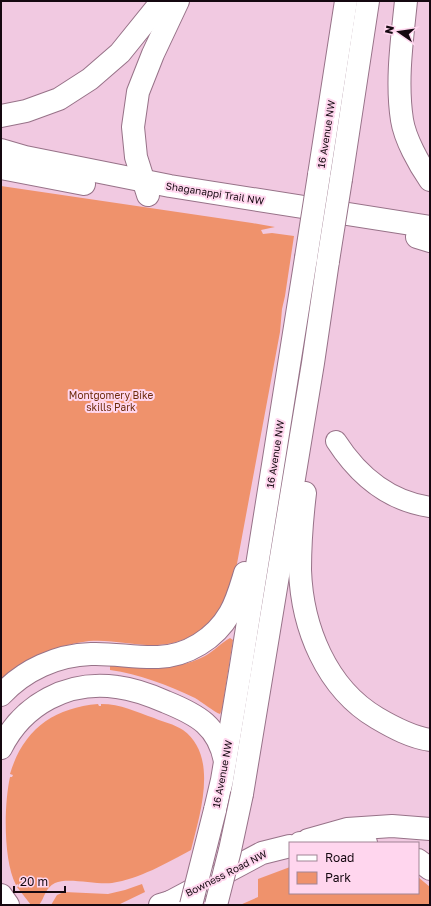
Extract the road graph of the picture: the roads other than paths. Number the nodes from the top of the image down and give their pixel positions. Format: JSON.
{"nodes":[{"id":1,"x":162,"y":1,"type":"edge"},
{"id":2,"x":178,"y":1,"type":"edge"},
{"id":3,"x":342,"y":1,"type":"edge"},
{"id":4,"x":346,"y":1,"type":"edge"},
{"id":5,"x":368,"y":1,"type":"edge"},
{"id":6,"x":406,"y":1,"type":"edge"},
{"id":7,"x":338,"y":53,"type":"junction"},
{"id":8,"x":1,"y":116,"type":"edge"},
{"id":9,"x":1,"y":150,"type":"edge"},
{"id":10,"x":1,"y":168,"type":"edge"},
{"id":11,"x":430,"y":180,"type":"edge"},
{"id":12,"x":146,"y":188,"type":"junction"},
{"id":13,"x":427,"y":236,"type":"edge"},
{"id":14,"x":323,"y":290,"type":"junction"},
{"id":15,"x":336,"y":441,"type":"dead end"},
{"id":16,"x":271,"y":477,"type":"junction"},
{"id":17,"x":430,"y":507,"type":"edge"},
{"id":18,"x":1,"y":694,"type":"edge"},
{"id":19,"x":430,"y":740,"type":"edge"},
{"id":20,"x":1,"y":748,"type":"edge"},
{"id":21,"x":225,"y":762,"type":"junction"},
{"id":22,"x":430,"y":829,"type":"edge"},
{"id":23,"x":303,"y":842,"type":"edge"},
{"id":24,"x":289,"y":846,"type":"edge"},
{"id":25,"x":419,"y":861,"type":"edge"},
{"id":26,"x":430,"y":869,"type":"edge"},
{"id":27,"x":1,"y":895,"type":"edge"},
{"id":28,"x":171,"y":904,"type":"edge"},
{"id":29,"x":8,"y":905,"type":"edge"},
{"id":30,"x":216,"y":905,"type":"edge"}],
"edges":[{"from":1,"to":8,"type":"main road"},
{"from":2,"to":12,"type":"main road"},
{"from":3,"to":7,"type":"main road"},
{"from":4,"to":7,"type":"main road","name":"16 Avenue NW"},
{"from":5,"to":14,"type":"main road","bridge":true},
{"from":6,"to":11,"type":"main road"},
{"from":7,"to":16,"type":"main road","name":"16 Avenue NW","bridge":true},
{"from":9,"to":12,"type":"main road","name":"Shaganappi Trail NW"},
{"from":10,"to":12,"type":"main road","name":"Shaganappi Trail NW"},
{"from":12,"to":13,"type":"main road","name":"Shaganappi Trail NW"},
{"from":14,"to":19,"type":"main road"},
{"from":14,"to":30,"type":"main road","bridge":true},
{"from":15,"to":17,"type":"lane"},
{"from":16,"to":18,"type":"main road"},
{"from":16,"to":21,"type":"main road","name":"16 Avenue NW"},
{"from":20,"to":21,"type":"main road"},
{"from":21,"to":28,"type":"main road","name":"16 Avenue NW","bridge":true},
{"from":22,"to":23,"type":"main road"},
{"from":24,"to":28,"type":"main road","name":"Bowness Road NW"},
{"from":25,"to":26,"type":"main road"},
{"from":27,"to":29,"type":"main road"}]}
